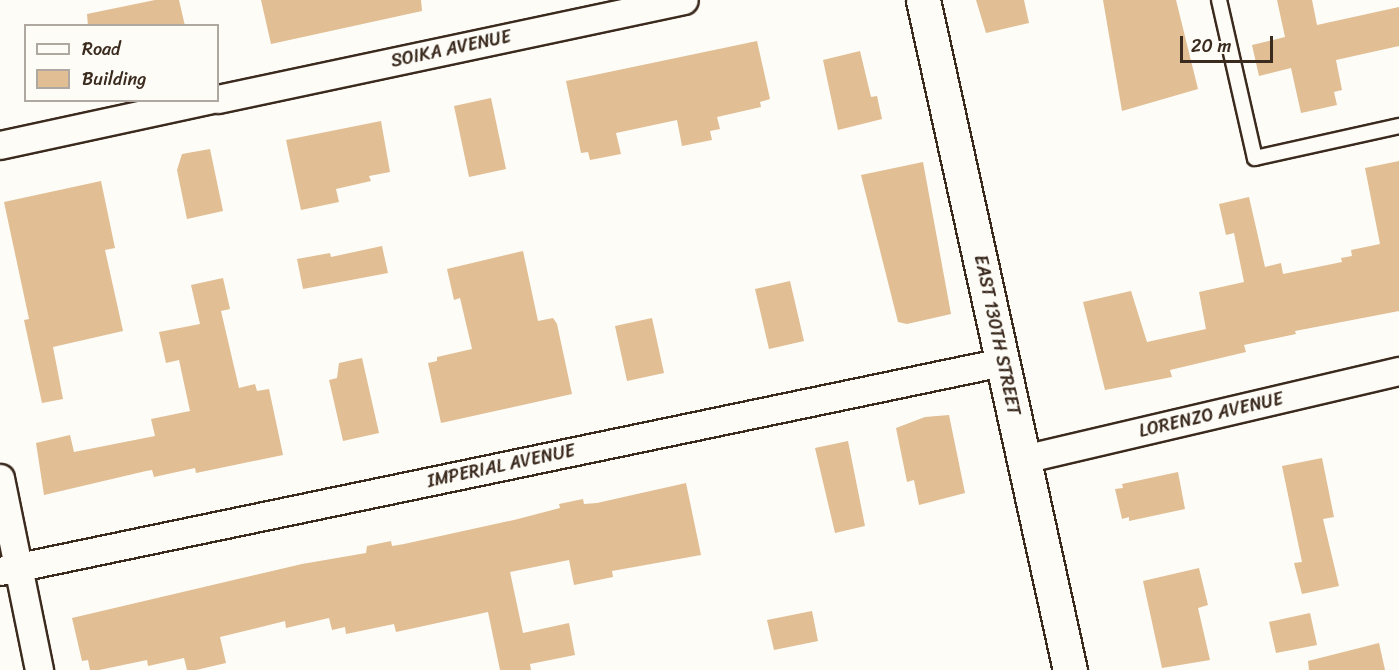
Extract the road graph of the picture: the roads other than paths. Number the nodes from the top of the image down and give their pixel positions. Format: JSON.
{"nodes":[{"id":1,"x":684,"y":0,"type":"edge"},
{"id":2,"x":923,"y":0,"type":"edge"},
{"id":3,"x":1219,"y":0,"type":"edge"},
{"id":4,"x":219,"y":99,"type":"edge"},
{"id":5,"x":200,"y":102,"type":"edge"},
{"id":6,"x":1399,"y":126,"type":"edge"},
{"id":7,"x":0,"y":145,"type":"edge"},
{"id":8,"x":1002,"y":362,"type":"junction"},
{"id":9,"x":1399,"y":371,"type":"edge"},
{"id":10,"x":1023,"y":459,"type":"junction"},
{"id":11,"x":0,"y":478,"type":"edge"},
{"id":12,"x":9,"y":569,"type":"edge"},
{"id":13,"x":39,"y":670,"type":"edge"},
{"id":14,"x":1070,"y":670,"type":"edge"}],
"edges":[{"from":1,"to":4,"type":"street","name":"SOIKA AVENUE"},
{"from":2,"to":8,"type":"street","name":"EAST 130TH STREET"},
{"from":3,"to":6,"type":"lane"},
{"from":5,"to":7,"type":"street"},
{"from":8,"to":10,"type":"street","name":"EAST 130TH STREET"},
{"from":8,"to":12,"type":"street","name":"IMPERIAL AVENUE"},
{"from":9,"to":10,"type":"street","name":"LORENZO AVENUE"},
{"from":10,"to":14,"type":"street","name":"EAST 130TH STREET"},
{"from":11,"to":12,"type":"street"},
{"from":12,"to":13,"type":"street"}]}
